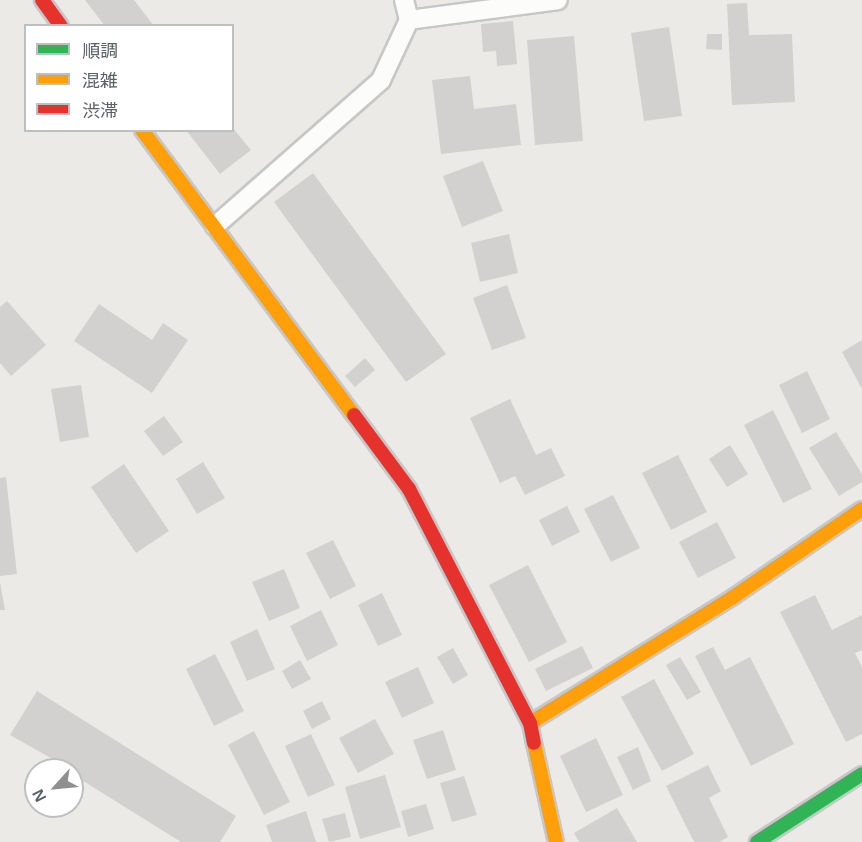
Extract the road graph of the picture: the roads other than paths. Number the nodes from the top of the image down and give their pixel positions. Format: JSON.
{"nodes":[{"id":1,"x":42,"y":0,"type":"edge"},
{"id":2,"x":404,"y":0,"type":"edge"},
{"id":3,"x":558,"y":0,"type":"edge"},
{"id":4,"x":409,"y":20,"type":"junction"},
{"id":5,"x":60,"y":24,"type":"edge"},
{"id":6,"x":144,"y":132,"type":"edge"},
{"id":7,"x":215,"y":226,"type":"junction"},
{"id":8,"x":862,"y":509,"type":"edge"},
{"id":9,"x":530,"y":723,"type":"junction"},
{"id":10,"x":862,"y":774,"type":"edge"},
{"id":11,"x":556,"y":842,"type":"edge"},
{"id":12,"x":757,"y":842,"type":"edge"}],
"edges":[{"from":1,"to":5,"type":"street"},
{"from":2,"to":4,"type":"lane"},
{"from":3,"to":4,"type":"lane"},
{"from":4,"to":7,"type":"lane"},
{"from":6,"to":7,"type":"street"},
{"from":7,"to":9,"type":"street"},
{"from":8,"to":9,"type":"street"},
{"from":9,"to":11,"type":"street"},
{"from":10,"to":12,"type":"street"}]}
